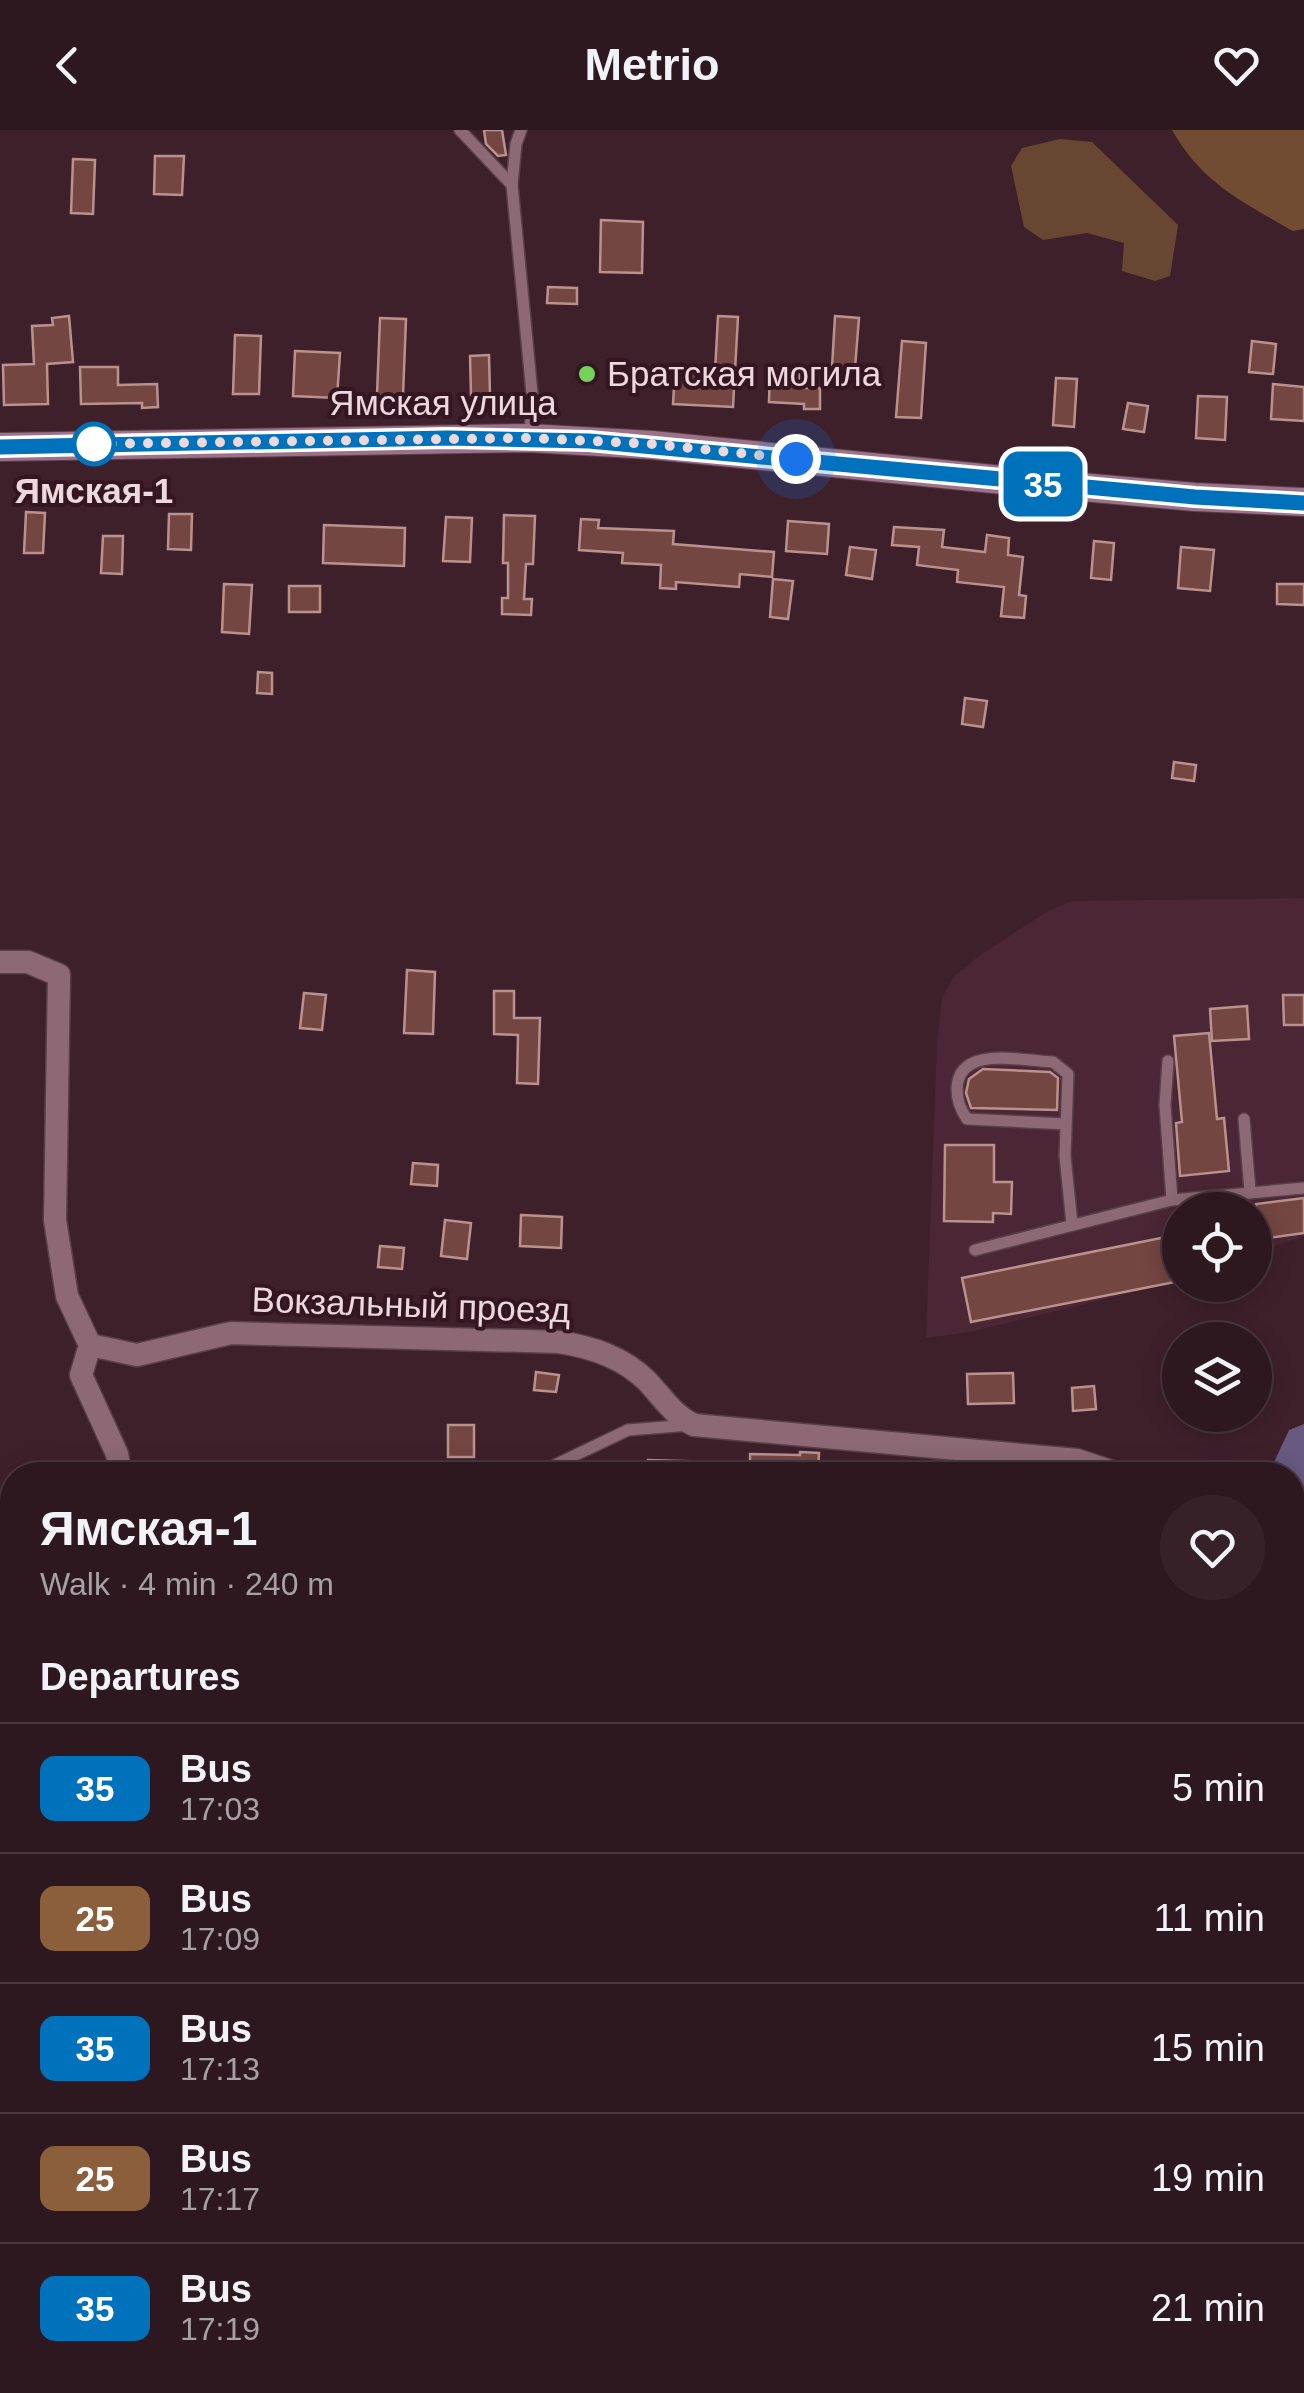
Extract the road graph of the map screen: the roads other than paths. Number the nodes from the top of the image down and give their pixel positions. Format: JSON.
{"nodes":[{"id":1,"x":460,"y":130,"type":"edge"},
{"id":2,"x":521,"y":130,"type":"edge"},
{"id":3,"x":512,"y":185,"type":"junction"},
{"id":4,"x":529,"y":438,"type":"junction"},
{"id":5,"x":0,"y":446,"type":"edge"},
{"id":6,"x":1304,"y":502,"type":"edge"},
{"id":7,"x":0,"y":962,"type":"edge"},
{"id":8,"x":1168,"y":1061,"type":"dead end"},
{"id":9,"x":1244,"y":1118,"type":"dead end"},
{"id":10,"x":1066,"y":1124,"type":"junction"},
{"id":11,"x":1304,"y":1188,"type":"edge"},
{"id":12,"x":1250,"y":1191,"type":"junction"},
{"id":13,"x":1171,"y":1192,"type":"edge"},
{"id":14,"x":1241,"y":1192,"type":"edge"},
{"id":15,"x":1162,"y":1202,"type":"edge"},
{"id":16,"x":1072,"y":1224,"type":"junction"},
{"id":17,"x":975,"y":1250,"type":"dead end"},
{"id":18,"x":90,"y":1346,"type":"junction"},
{"id":19,"x":694,"y":1425,"type":"junction"},
{"id":20,"x":119,"y":1462,"type":"edge"},
{"id":21,"x":561,"y":1462,"type":"edge"},
{"id":22,"x":1083,"y":1462,"type":"edge"}],
"edges":[{"from":1,"to":3,"type":"lane"},
{"from":2,"to":3,"type":"lane"},
{"from":3,"to":4,"type":"lane"},
{"from":4,"to":5,"type":"main road","name":"Ямская улица"},
{"from":4,"to":6,"type":"main road","name":"Ямская улица"},
{"from":7,"to":18,"type":"street"},
{"from":8,"to":13,"type":"lane"},
{"from":9,"to":12,"type":"lane"},
{"from":10,"to":10,"type":"lane"},
{"from":10,"to":16,"type":"lane"},
{"from":11,"to":12,"type":"lane"},
{"from":12,"to":14,"type":"lane"},
{"from":15,"to":16,"type":"lane"},
{"from":16,"to":17,"type":"lane"},
{"from":18,"to":19,"type":"street","name":"Вокзальный проезд"},
{"from":18,"to":20,"type":"street"},
{"from":19,"to":21,"type":"lane"},
{"from":19,"to":22,"type":"street"}]}
